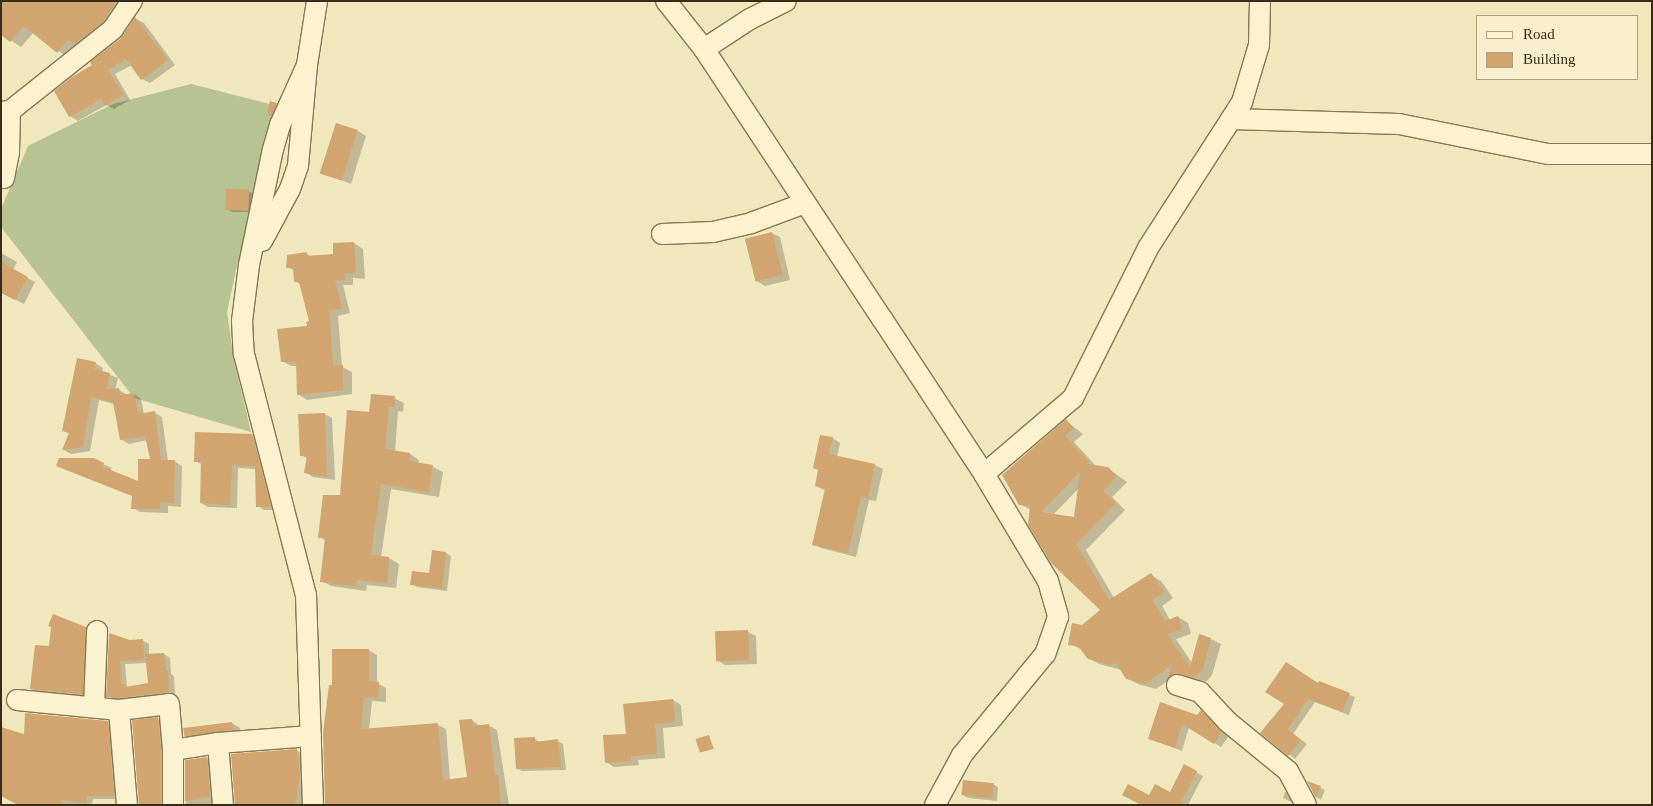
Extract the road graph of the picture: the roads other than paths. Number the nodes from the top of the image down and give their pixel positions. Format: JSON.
{"nodes":[{"id":1,"x":132,"y":1,"type":"edge"},
{"id":2,"x":317,"y":1,"type":"edge"},
{"id":3,"x":666,"y":1,"type":"edge"},
{"id":4,"x":786,"y":1,"type":"edge"},
{"id":5,"x":1260,"y":1,"type":"edge"},
{"id":6,"x":704,"y":49,"type":"junction"},
{"id":7,"x":307,"y":65,"type":"junction"},
{"id":8,"x":6,"y":111,"type":"edge"},
{"id":9,"x":1231,"y":119,"type":"junction"},
{"id":10,"x":1652,"y":154,"type":"edge"},
{"id":11,"x":4,"y":178,"type":"dead end"},
{"id":12,"x":805,"y":203,"type":"junction"},
{"id":13,"x":662,"y":234,"type":"dead end"},
{"id":14,"x":249,"y":265,"type":"junction"},
{"id":15,"x":984,"y":474,"type":"junction"},
{"id":16,"x":97,"y":631,"type":"dead end"},
{"id":17,"x":1177,"y":685,"type":"dead end"},
{"id":18,"x":17,"y":700,"type":"dead end"},
{"id":19,"x":94,"y":707,"type":"junction"},
{"id":20,"x":119,"y":710,"type":"junction"},
{"id":21,"x":311,"y":736,"type":"junction"},
{"id":22,"x":218,"y":743,"type":"junction"},
{"id":23,"x":173,"y":750,"type":"junction"},
{"id":24,"x":126,"y":805,"type":"edge"},
{"id":25,"x":173,"y":805,"type":"edge"},
{"id":26,"x":223,"y":805,"type":"edge"},
{"id":27,"x":313,"y":805,"type":"edge"},
{"id":28,"x":935,"y":805,"type":"edge"},
{"id":29,"x":1306,"y":805,"type":"edge"}],
"edges":[{"from":1,"to":8,"type":"street"},
{"from":2,"to":7,"type":"street"},
{"from":3,"to":6,"type":"street"},
{"from":4,"to":6,"type":"street"},
{"from":5,"to":9,"type":"street"},
{"from":6,"to":12,"type":"street"},
{"from":7,"to":14,"type":"street"},
{"from":7,"to":14,"type":"street"},
{"from":8,"to":11,"type":"street"},
{"from":9,"to":10,"type":"street"},
{"from":9,"to":15,"type":"street"},
{"from":12,"to":13,"type":"street"},
{"from":12,"to":15,"type":"street"},
{"from":14,"to":21,"type":"street"},
{"from":15,"to":28,"type":"street"},
{"from":16,"to":19,"type":"street"},
{"from":17,"to":29,"type":"street"},
{"from":18,"to":19,"type":"street"},
{"from":19,"to":20,"type":"street"},
{"from":20,"to":23,"type":"street"},
{"from":20,"to":24,"type":"street"},
{"from":21,"to":22,"type":"street"},
{"from":21,"to":27,"type":"street"},
{"from":22,"to":23,"type":"street"},
{"from":22,"to":26,"type":"street"},
{"from":23,"to":25,"type":"street"}]}
